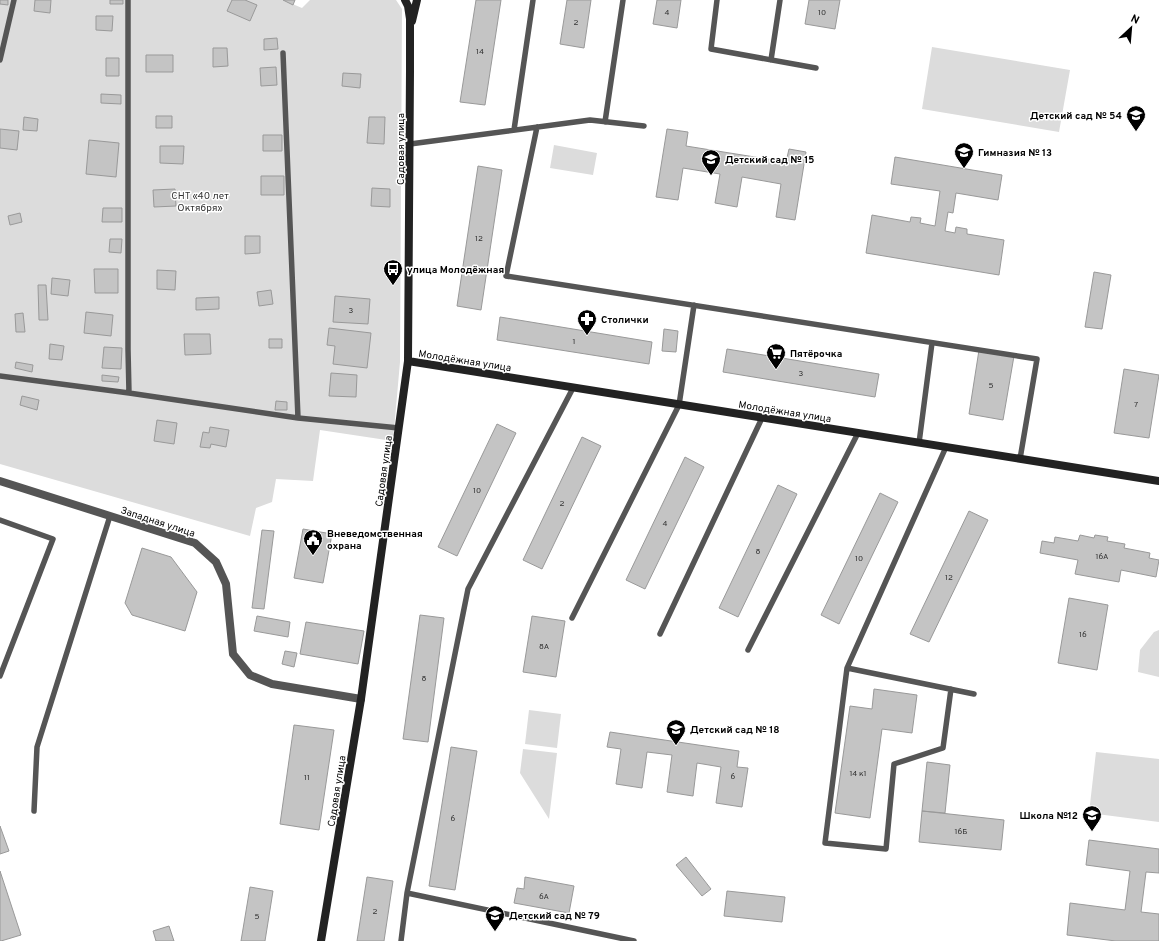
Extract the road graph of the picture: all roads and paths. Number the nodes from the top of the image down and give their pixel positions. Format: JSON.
{"nodes":[{"id":1,"x":14,"y":0,"type":"edge"},
{"id":2,"x":128,"y":0,"type":"edge"},
{"id":3,"x":405,"y":0,"type":"edge"},
{"id":4,"x":417,"y":0,"type":"edge"},
{"id":5,"x":533,"y":0,"type":"edge"},
{"id":6,"x":623,"y":0,"type":"edge"},
{"id":7,"x":717,"y":0,"type":"edge"},
{"id":8,"x":780,"y":0,"type":"edge"},
{"id":9,"x":410,"y":29,"type":"junction"},
{"id":10,"x":284,"y":53,"type":"dead end"},
{"id":11,"x":0,"y":60,"type":"edge"},
{"id":12,"x":771,"y":60,"type":"junction"},
{"id":13,"x":816,"y":68,"type":"dead end"},
{"id":14,"x":605,"y":122,"type":"junction"},
{"id":15,"x":644,"y":126,"type":"dead end"},
{"id":16,"x":537,"y":127,"type":"junction"},
{"id":17,"x":514,"y":130,"type":"junction"},
{"id":18,"x":410,"y":144,"type":"junction"},
{"id":19,"x":694,"y":305,"type":"junction"},
{"id":20,"x":932,"y":342,"type":"junction"},
{"id":21,"x":408,"y":361,"type":"junction"},
{"id":22,"x":0,"y":376,"type":"edge"},
{"id":23,"x":573,"y":388,"type":"junction"},
{"id":24,"x":129,"y":393,"type":"junction"},
{"id":25,"x":679,"y":405,"type":"junction"},
{"id":26,"x":298,"y":418,"type":"junction"},
{"id":27,"x":762,"y":418,"type":"junction"},
{"id":28,"x":399,"y":428,"type":"junction"},
{"id":29,"x":858,"y":433,"type":"junction"},
{"id":30,"x":919,"y":443,"type":"junction"},
{"id":31,"x":946,"y":447,"type":"junction"},
{"id":32,"x":1020,"y":459,"type":"junction"},
{"id":33,"x":0,"y":481,"type":"edge"},
{"id":34,"x":1159,"y":481,"type":"edge"},
{"id":35,"x":110,"y":516,"type":"junction"},
{"id":36,"x":0,"y":520,"type":"edge"},
{"id":37,"x":572,"y":618,"type":"dead end"},
{"id":38,"x":660,"y":634,"type":"dead end"},
{"id":39,"x":748,"y":650,"type":"dead end"},
{"id":40,"x":847,"y":668,"type":"junction"},
{"id":41,"x":0,"y":676,"type":"edge"},
{"id":42,"x":951,"y":689,"type":"junction"},
{"id":43,"x":974,"y":694,"type":"dead end"},
{"id":44,"x":361,"y":698,"type":"junction"},
{"id":45,"x":34,"y":812,"type":"dead end"},
{"id":46,"x":407,"y":893,"type":"junction"},
{"id":47,"x":321,"y":941,"type":"edge"},
{"id":48,"x":401,"y":941,"type":"edge"},
{"id":49,"x":634,"y":941,"type":"edge"}],
"edges":[{"from":1,"to":11,"type":"lane"},
{"from":2,"to":24,"type":"lane"},
{"from":3,"to":9,"type":"street","name":"Садовая улица"},
{"from":4,"to":9,"type":"street"},
{"from":5,"to":17,"type":"lane"},
{"from":6,"to":14,"type":"lane"},
{"from":7,"to":12,"type":"lane"},
{"from":8,"to":12,"type":"lane"},
{"from":9,"to":18,"type":"street","name":"Садовая улица"},
{"from":10,"to":26,"type":"lane"},
{"from":12,"to":13,"type":"lane"},
{"from":14,"to":15,"type":"lane"},
{"from":14,"to":16,"type":"lane"},
{"from":16,"to":17,"type":"lane"},
{"from":16,"to":19,"type":"lane"},
{"from":17,"to":18,"type":"lane"},
{"from":18,"to":21,"type":"street","name":"Садовая улица"},
{"from":19,"to":20,"type":"lane"},
{"from":19,"to":25,"type":"lane"},
{"from":20,"to":30,"type":"lane"},
{"from":20,"to":32,"type":"lane"},
{"from":21,"to":23,"type":"street","name":"Молодёжная улица"},
{"from":21,"to":28,"type":"street","name":"Садовая улица"},
{"from":22,"to":24,"type":"lane"},
{"from":23,"to":25,"type":"street","name":"Молодёжная улица"},
{"from":23,"to":46,"type":"lane"},
{"from":24,"to":26,"type":"lane"},
{"from":25,"to":27,"type":"street","name":"Молодёжная улица"},
{"from":25,"to":37,"type":"lane"},
{"from":26,"to":28,"type":"lane"},
{"from":27,"to":29,"type":"street","name":"Молодёжная улица"},
{"from":27,"to":38,"type":"lane"},
{"from":28,"to":44,"type":"street","name":"Садовая улица"},
{"from":29,"to":30,"type":"street","name":"Молодёжная улица"},
{"from":29,"to":39,"type":"lane"},
{"from":30,"to":31,"type":"street","name":"Молодёжная улица"},
{"from":31,"to":32,"type":"street","name":"Молодёжная улица"},
{"from":31,"to":40,"type":"lane"},
{"from":32,"to":34,"type":"street","name":"Молодёжная улица"},
{"from":33,"to":35,"type":"street","name":"Западная улица"},
{"from":35,"to":44,"type":"street","name":"Западная улица"},
{"from":35,"to":45,"type":"lane"},
{"from":36,"to":41,"type":"lane"},
{"from":40,"to":42,"type":"lane"},
{"from":40,"to":42,"type":"lane"},
{"from":42,"to":43,"type":"lane"},
{"from":44,"to":47,"type":"street","name":"Садовая улица"},
{"from":46,"to":48,"type":"lane"},
{"from":46,"to":49,"type":"lane"}]}
